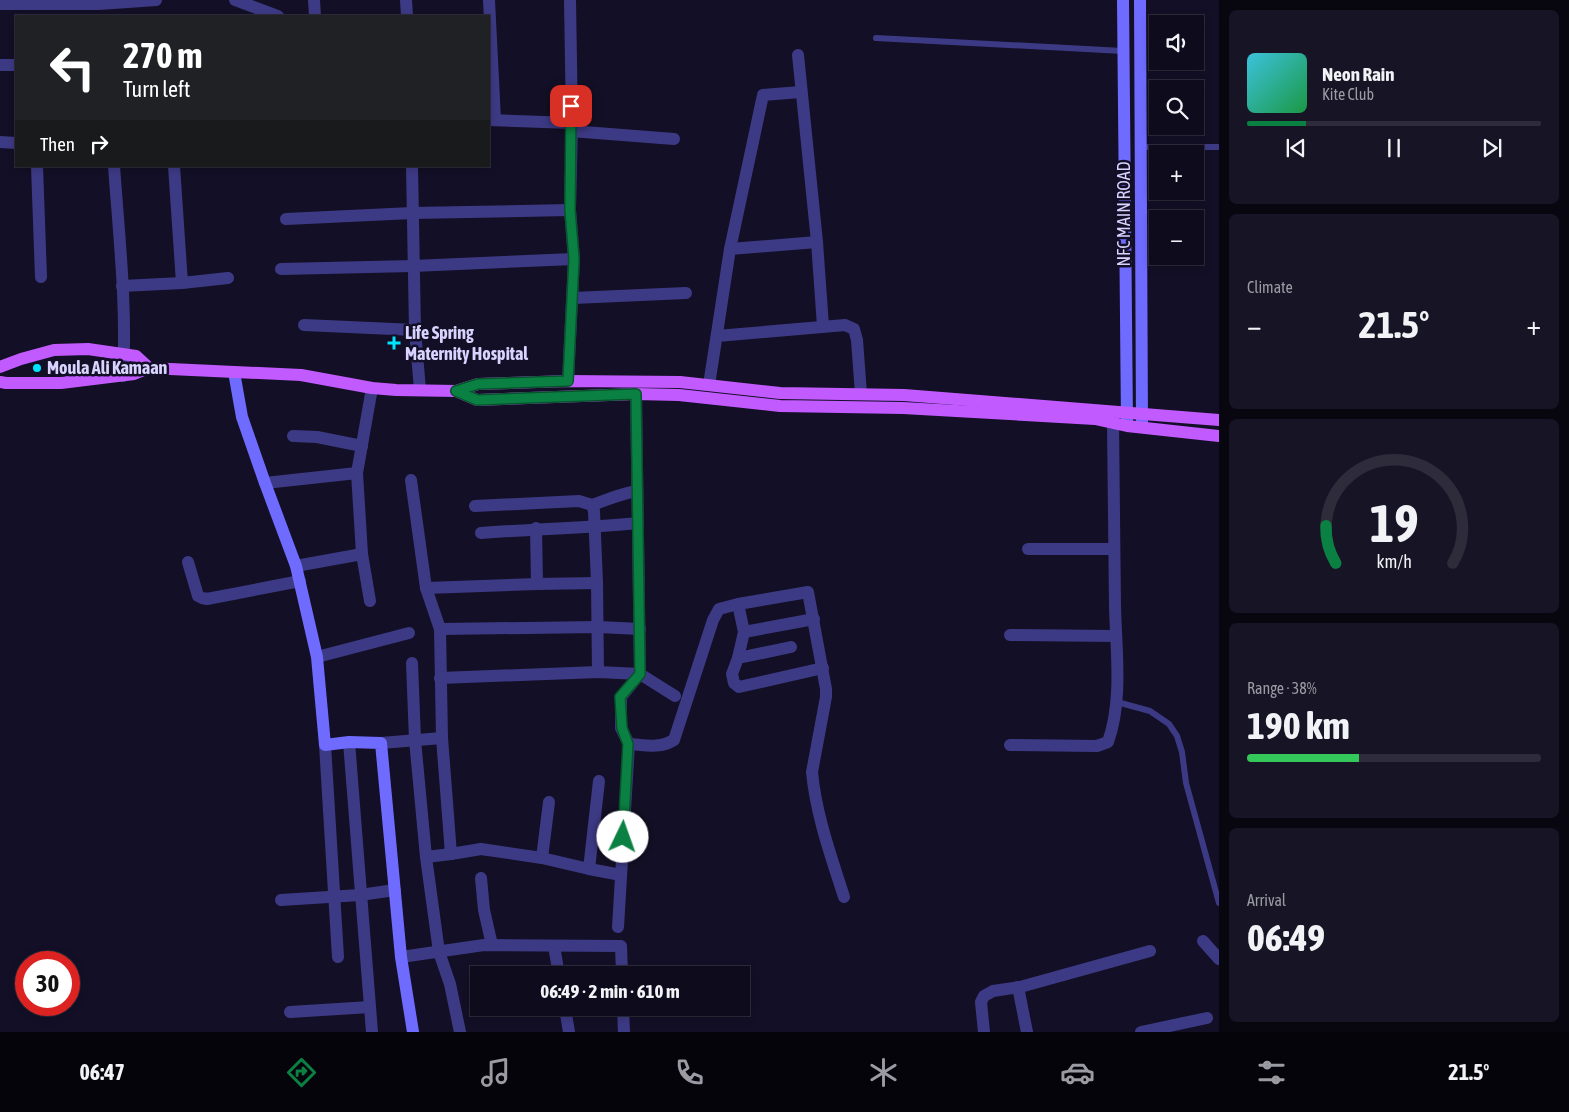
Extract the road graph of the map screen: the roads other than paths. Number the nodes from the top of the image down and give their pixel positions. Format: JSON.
{"nodes":[{"id":1,"x":156,"y":0,"type":"edge"},
{"id":2,"x":234,"y":0,"type":"edge"},
{"id":3,"x":314,"y":0,"type":"edge"},
{"id":4,"x":406,"y":0,"type":"edge"},
{"id":5,"x":489,"y":0,"type":"edge"},
{"id":6,"x":570,"y":0,"type":"edge"},
{"id":7,"x":1123,"y":0,"type":"edge"},
{"id":8,"x":1140,"y":0,"type":"edge"},
{"id":9,"x":99,"y":2,"type":"edge"},
{"id":10,"x":0,"y":4,"type":"edge"},
{"id":11,"x":33,"y":10,"type":"edge"},
{"id":12,"x":275,"y":15,"type":"edge"},
{"id":13,"x":314,"y":15,"type":"edge"},
{"id":14,"x":407,"y":15,"type":"edge"},
{"id":15,"x":489,"y":15,"type":"edge"},
{"id":16,"x":876,"y":38,"type":"dead end"},
{"id":17,"x":490,"y":40,"type":"edge"},
{"id":18,"x":1123,"y":51,"type":"junction"},
{"id":19,"x":798,"y":55,"type":"dead end"},
{"id":20,"x":0,"y":65,"type":"edge"},
{"id":21,"x":15,"y":65,"type":"edge"},
{"id":22,"x":800,"y":92,"type":"junction"},
{"id":23,"x":492,"y":120,"type":"edge"},
{"id":24,"x":571,"y":127,"type":"junction"},
{"id":25,"x":674,"y":139,"type":"dead end"},
{"id":26,"x":0,"y":142,"type":"edge"},
{"id":27,"x":15,"y":143,"type":"edge"},
{"id":28,"x":1141,"y":147,"type":"junction"},
{"id":29,"x":1219,"y":147,"type":"edge"},
{"id":30,"x":38,"y":167,"type":"edge"},
{"id":31,"x":114,"y":167,"type":"edge"},
{"id":32,"x":174,"y":167,"type":"edge"},
{"id":33,"x":412,"y":167,"type":"edge"},
{"id":34,"x":570,"y":210,"type":"junction"},
{"id":35,"x":412,"y":213,"type":"junction"},
{"id":36,"x":286,"y":219,"type":"dead end"},
{"id":37,"x":816,"y":242,"type":"junction"},
{"id":38,"x":730,"y":249,"type":"junction"},
{"id":39,"x":574,"y":259,"type":"junction"},
{"id":40,"x":413,"y":266,"type":"junction"},
{"id":41,"x":281,"y":269,"type":"dead end"},
{"id":42,"x":41,"y":277,"type":"dead end"},
{"id":43,"x":228,"y":278,"type":"dead end"},
{"id":44,"x":182,"y":283,"type":"junction"},
{"id":45,"x":122,"y":286,"type":"junction"},
{"id":46,"x":686,"y":293,"type":"dead end"},
{"id":47,"x":573,"y":298,"type":"junction"},
{"id":48,"x":304,"y":325,"type":"dead end"},
{"id":49,"x":823,"y":326,"type":"junction"},
{"id":50,"x":415,"y":330,"type":"junction"},
{"id":51,"x":717,"y":336,"type":"junction"},
{"id":52,"x":124,"y":353,"type":"junction"},
{"id":53,"x":0,"y":368,"type":"edge"},
{"id":54,"x":149,"y":368,"type":"junction"},
{"id":55,"x":234,"y":372,"type":"junction"},
{"id":56,"x":123,"y":376,"type":"junction"},
{"id":57,"x":568,"y":381,"type":"junction"},
{"id":58,"x":0,"y":382,"type":"edge"},
{"id":59,"x":709,"y":385,"type":"junction"},
{"id":60,"x":372,"y":388,"type":"junction"},
{"id":61,"x":420,"y":390,"type":"junction"},
{"id":62,"x":456,"y":391,"type":"junction"},
{"id":63,"x":636,"y":394,"type":"junction"},
{"id":64,"x":861,"y":394,"type":"junction"},
{"id":65,"x":1127,"y":413,"type":"junction"},
{"id":66,"x":1219,"y":420,"type":"edge"},
{"id":67,"x":1142,"y":421,"type":"junction"},
{"id":68,"x":1113,"y":423,"type":"junction"},
{"id":69,"x":1127,"y":426,"type":"junction"},
{"id":70,"x":293,"y":436,"type":"dead end"},
{"id":71,"x":1219,"y":436,"type":"edge"},
{"id":72,"x":362,"y":446,"type":"junction"},
{"id":73,"x":357,"y":473,"type":"junction"},
{"id":74,"x":411,"y":480,"type":"dead end"},
{"id":75,"x":265,"y":483,"type":"junction"},
{"id":76,"x":637,"y":491,"type":"junction"},
{"id":77,"x":592,"y":505,"type":"junction"},
{"id":78,"x":475,"y":506,"type":"dead end"},
{"id":79,"x":638,"y":523,"type":"junction"},
{"id":80,"x":594,"y":527,"type":"junction"},
{"id":81,"x":536,"y":528,"type":"junction"},
{"id":82,"x":481,"y":533,"type":"dead end"},
{"id":83,"x":1114,"y":548,"type":"junction"},
{"id":84,"x":1028,"y":549,"type":"dead end"},
{"id":85,"x":362,"y":554,"type":"junction"},
{"id":86,"x":188,"y":562,"type":"dead end"},
{"id":87,"x":296,"y":566,"type":"junction"},
{"id":88,"x":300,"y":581,"type":"junction"},
{"id":89,"x":597,"y":583,"type":"junction"},
{"id":90,"x":538,"y":584,"type":"junction"},
{"id":91,"x":426,"y":588,"type":"junction"},
{"id":92,"x":370,"y":601,"type":"dead end"},
{"id":93,"x":738,"y":604,"type":"junction"},
{"id":94,"x":814,"y":619,"type":"junction"},
{"id":95,"x":598,"y":628,"type":"junction"},
{"id":96,"x":440,"y":629,"type":"junction"},
{"id":97,"x":640,"y":629,"type":"junction"},
{"id":98,"x":744,"y":632,"type":"junction"},
{"id":99,"x":409,"y":633,"type":"dead end"},
{"id":100,"x":1010,"y":635,"type":"dead end"},
{"id":101,"x":1116,"y":636,"type":"junction"},
{"id":102,"x":792,"y":647,"type":"dead end"},
{"id":103,"x":316,"y":657,"type":"junction"},
{"id":104,"x":738,"y":658,"type":"junction"},
{"id":105,"x":412,"y":663,"type":"dead end"},
{"id":106,"x":823,"y":668,"type":"junction"},
{"id":107,"x":598,"y":672,"type":"junction"},
{"id":108,"x":640,"y":674,"type":"junction"},
{"id":109,"x":440,"y":678,"type":"junction"},
{"id":110,"x":675,"y":696,"type":"dead end"},
{"id":111,"x":1117,"y":702,"type":"junction"},
{"id":112,"x":442,"y":738,"type":"junction"},
{"id":113,"x":415,"y":740,"type":"junction"},
{"id":114,"x":349,"y":742,"type":"junction"},
{"id":115,"x":381,"y":743,"type":"junction"},
{"id":116,"x":628,"y":744,"type":"junction"},
{"id":117,"x":325,"y":745,"type":"junction"},
{"id":118,"x":1010,"y":745,"type":"dead end"},
{"id":119,"x":599,"y":781,"type":"dead end"},
{"id":120,"x":549,"y":802,"type":"dead end"},
{"id":121,"x":451,"y":854,"type":"junction"},
{"id":122,"x":426,"y":857,"type":"junction"},
{"id":123,"x":542,"y":858,"type":"junction"},
{"id":124,"x":589,"y":869,"type":"junction"},
{"id":125,"x":621,"y":875,"type":"junction"},
{"id":126,"x":480,"y":878,"type":"dead end"},
{"id":127,"x":396,"y":890,"type":"junction"},
{"id":128,"x":360,"y":895,"type":"junction"},
{"id":129,"x":334,"y":896,"type":"junction"},
{"id":130,"x":844,"y":897,"type":"dead end"},
{"id":131,"x":281,"y":900,"type":"dead end"},
{"id":132,"x":1219,"y":903,"type":"edge"},
{"id":133,"x":618,"y":927,"type":"dead end"},
{"id":134,"x":1203,"y":941,"type":"dead end"},
{"id":135,"x":492,"y":945,"type":"junction"},
{"id":136,"x":554,"y":946,"type":"junction"},
{"id":137,"x":1150,"y":951,"type":"dead end"},
{"id":138,"x":440,"y":952,"type":"junction"},
{"id":139,"x":338,"y":957,"type":"dead end"},
{"id":140,"x":401,"y":958,"type":"junction"},
{"id":141,"x":1219,"y":959,"type":"edge"},
{"id":142,"x":558,"y":966,"type":"edge"},
{"id":143,"x":622,"y":966,"type":"edge"},
{"id":144,"x":1018,"y":987,"type":"junction"},
{"id":145,"x":370,"y":1007,"type":"junction"},
{"id":146,"x":290,"y":1012,"type":"dead end"},
{"id":147,"x":566,"y":1016,"type":"edge"},
{"id":148,"x":623,"y":1016,"type":"edge"},
{"id":149,"x":1208,"y":1018,"type":"dead end"},
{"id":150,"x":372,"y":1032,"type":"edge"},
{"id":151,"x":413,"y":1032,"type":"edge"},
{"id":152,"x":460,"y":1032,"type":"edge"},
{"id":153,"x":568,"y":1032,"type":"edge"},
{"id":154,"x":624,"y":1032,"type":"edge"},
{"id":155,"x":984,"y":1032,"type":"edge"},
{"id":156,"x":1027,"y":1032,"type":"edge"},
{"id":157,"x":1141,"y":1032,"type":"edge"}],
"edges":[{"from":1,"to":9,"type":"street"},
{"from":2,"to":12,"type":"street"},
{"from":3,"to":13,"type":"street"},
{"from":4,"to":14,"type":"street"},
{"from":5,"to":15,"type":"street"},
{"from":6,"to":24,"type":"street"},
{"from":7,"to":18,"type":"main road","name":"NFC MAIN ROAD"},
{"from":8,"to":28,"type":"main road","name":"NFC MAIN ROAD"},
{"from":9,"to":11,"type":"street"},
{"from":10,"to":11,"type":"street"},
{"from":16,"to":18,"type":"lane"},
{"from":17,"to":23,"type":"street"},
{"from":18,"to":65,"type":"main road","name":"NFC MAIN ROAD"},
{"from":19,"to":22,"type":"street"},
{"from":20,"to":21,"type":"street"},
{"from":22,"to":37,"type":"street"},
{"from":22,"to":38,"type":"street"},
{"from":23,"to":24,"type":"street"},
{"from":24,"to":25,"type":"street"},
{"from":24,"to":34,"type":"street"},
{"from":26,"to":27,"type":"street"},
{"from":28,"to":29,"type":"lane"},
{"from":28,"to":67,"type":"main road","name":"NFC MAIN ROAD"},
{"from":30,"to":42,"type":"street"},
{"from":31,"to":45,"type":"street"},
{"from":32,"to":44,"type":"street"},
{"from":33,"to":35,"type":"street"},
{"from":34,"to":35,"type":"street"},
{"from":34,"to":39,"type":"street"},
{"from":35,"to":36,"type":"street"},
{"from":35,"to":40,"type":"street"},
{"from":37,"to":38,"type":"street"},
{"from":37,"to":49,"type":"street"},
{"from":38,"to":51,"type":"street"},
{"from":39,"to":40,"type":"street"},
{"from":39,"to":47,"type":"street"},
{"from":40,"to":41,"type":"street"},
{"from":40,"to":50,"type":"street"},
{"from":43,"to":44,"type":"street"},
{"from":44,"to":45,"type":"street"},
{"from":45,"to":52,"type":"street"},
{"from":46,"to":47,"type":"street"},
{"from":47,"to":57,"type":"street"},
{"from":48,"to":50,"type":"street"},
{"from":49,"to":51,"type":"street"},
{"from":49,"to":64,"type":"street"},
{"from":50,"to":61,"type":"street"},
{"from":51,"to":59,"type":"street"},
{"from":52,"to":53,"type":"main road"},
{"from":52,"to":54,"type":"main road"},
{"from":52,"to":56,"type":"street"},
{"from":54,"to":55,"type":"main road"},
{"from":54,"to":56,"type":"main road"},
{"from":55,"to":60,"type":"main road"},
{"from":55,"to":75,"type":"main road"},
{"from":56,"to":58,"type":"main road"},
{"from":57,"to":59,"type":"main road"},
{"from":57,"to":62,"type":"main road"},
{"from":59,"to":64,"type":"main road"},
{"from":60,"to":61,"type":"main road"},
{"from":60,"to":72,"type":"street"},
{"from":61,"to":62,"type":"main road"},
{"from":62,"to":63,"type":"main road"},
{"from":63,"to":68,"type":"main road"},
{"from":63,"to":76,"type":"street"},
{"from":64,"to":65,"type":"main road"},
{"from":65,"to":67,"type":"main road"},
{"from":65,"to":69,"type":"main road","name":"NFC MAIN ROAD"},
{"from":66,"to":67,"type":"main road"},
{"from":67,"to":69,"type":"main road"},
{"from":67,"to":71,"type":"main road"},
{"from":68,"to":69,"type":"main road"},
{"from":68,"to":83,"type":"street"},
{"from":70,"to":72,"type":"street"},
{"from":72,"to":73,"type":"street"},
{"from":73,"to":75,"type":"street"},
{"from":73,"to":85,"type":"street"},
{"from":74,"to":91,"type":"street"},
{"from":75,"to":87,"type":"main road"},
{"from":76,"to":77,"type":"street"},
{"from":76,"to":79,"type":"street"},
{"from":77,"to":78,"type":"street"},
{"from":77,"to":80,"type":"street"},
{"from":79,"to":80,"type":"street"},
{"from":79,"to":97,"type":"street"},
{"from":80,"to":81,"type":"street"},
{"from":80,"to":89,"type":"street"},
{"from":81,"to":82,"type":"street"},
{"from":81,"to":90,"type":"street"},
{"from":83,"to":84,"type":"street"},
{"from":83,"to":101,"type":"street"},
{"from":85,"to":87,"type":"street"},
{"from":85,"to":92,"type":"street"},
{"from":86,"to":88,"type":"street"},
{"from":87,"to":88,"type":"main road"},
{"from":88,"to":103,"type":"main road"},
{"from":89,"to":90,"type":"street"},
{"from":89,"to":95,"type":"street"},
{"from":90,"to":91,"type":"street"},
{"from":91,"to":96,"type":"street"},
{"from":93,"to":94,"type":"street"},
{"from":93,"to":98,"type":"street"},
{"from":93,"to":116,"type":"street"},
{"from":94,"to":98,"type":"street"},
{"from":94,"to":106,"type":"street"},
{"from":95,"to":96,"type":"street"},
{"from":95,"to":97,"type":"street"},
{"from":95,"to":107,"type":"street"},
{"from":96,"to":109,"type":"street"},
{"from":97,"to":108,"type":"street"},
{"from":98,"to":104,"type":"street"},
{"from":99,"to":103,"type":"street"},
{"from":100,"to":101,"type":"street"},
{"from":101,"to":111,"type":"street"},
{"from":102,"to":104,"type":"street"},
{"from":103,"to":117,"type":"main road"},
{"from":104,"to":106,"type":"street"},
{"from":105,"to":113,"type":"street"},
{"from":106,"to":130,"type":"street"},
{"from":107,"to":108,"type":"street"},
{"from":107,"to":109,"type":"street"},
{"from":108,"to":110,"type":"street"},
{"from":108,"to":116,"type":"street"},
{"from":109,"to":112,"type":"street"},
{"from":111,"to":118,"type":"street"},
{"from":111,"to":132,"type":"lane"},
{"from":112,"to":113,"type":"street"},
{"from":112,"to":121,"type":"street"},
{"from":113,"to":115,"type":"street"},
{"from":113,"to":122,"type":"street"},
{"from":114,"to":115,"type":"main road"},
{"from":114,"to":117,"type":"main road"},
{"from":114,"to":128,"type":"street"},
{"from":115,"to":127,"type":"main road"},
{"from":116,"to":125,"type":"street"},
{"from":117,"to":129,"type":"street"},
{"from":119,"to":124,"type":"street"},
{"from":120,"to":123,"type":"street"},
{"from":121,"to":122,"type":"street"},
{"from":121,"to":123,"type":"street"},
{"from":122,"to":138,"type":"street"},
{"from":123,"to":124,"type":"street"},
{"from":124,"to":125,"type":"street"},
{"from":125,"to":133,"type":"street"},
{"from":126,"to":135,"type":"street"},
{"from":127,"to":128,"type":"street"},
{"from":127,"to":140,"type":"main road"},
{"from":128,"to":129,"type":"street"},
{"from":128,"to":145,"type":"street"},
{"from":129,"to":131,"type":"street"},
{"from":129,"to":139,"type":"street"},
{"from":134,"to":141,"type":"street"},
{"from":135,"to":136,"type":"street"},
{"from":135,"to":138,"type":"street"},
{"from":136,"to":142,"type":"street"},
{"from":136,"to":143,"type":"street"},
{"from":137,"to":144,"type":"street"},
{"from":138,"to":140,"type":"street"},
{"from":138,"to":152,"type":"street"},
{"from":140,"to":151,"type":"main road"},
{"from":144,"to":155,"type":"street"},
{"from":144,"to":156,"type":"street"},
{"from":145,"to":146,"type":"street"},
{"from":145,"to":150,"type":"street"},
{"from":147,"to":153,"type":"street"},
{"from":148,"to":154,"type":"street"},
{"from":149,"to":157,"type":"street"}]}
